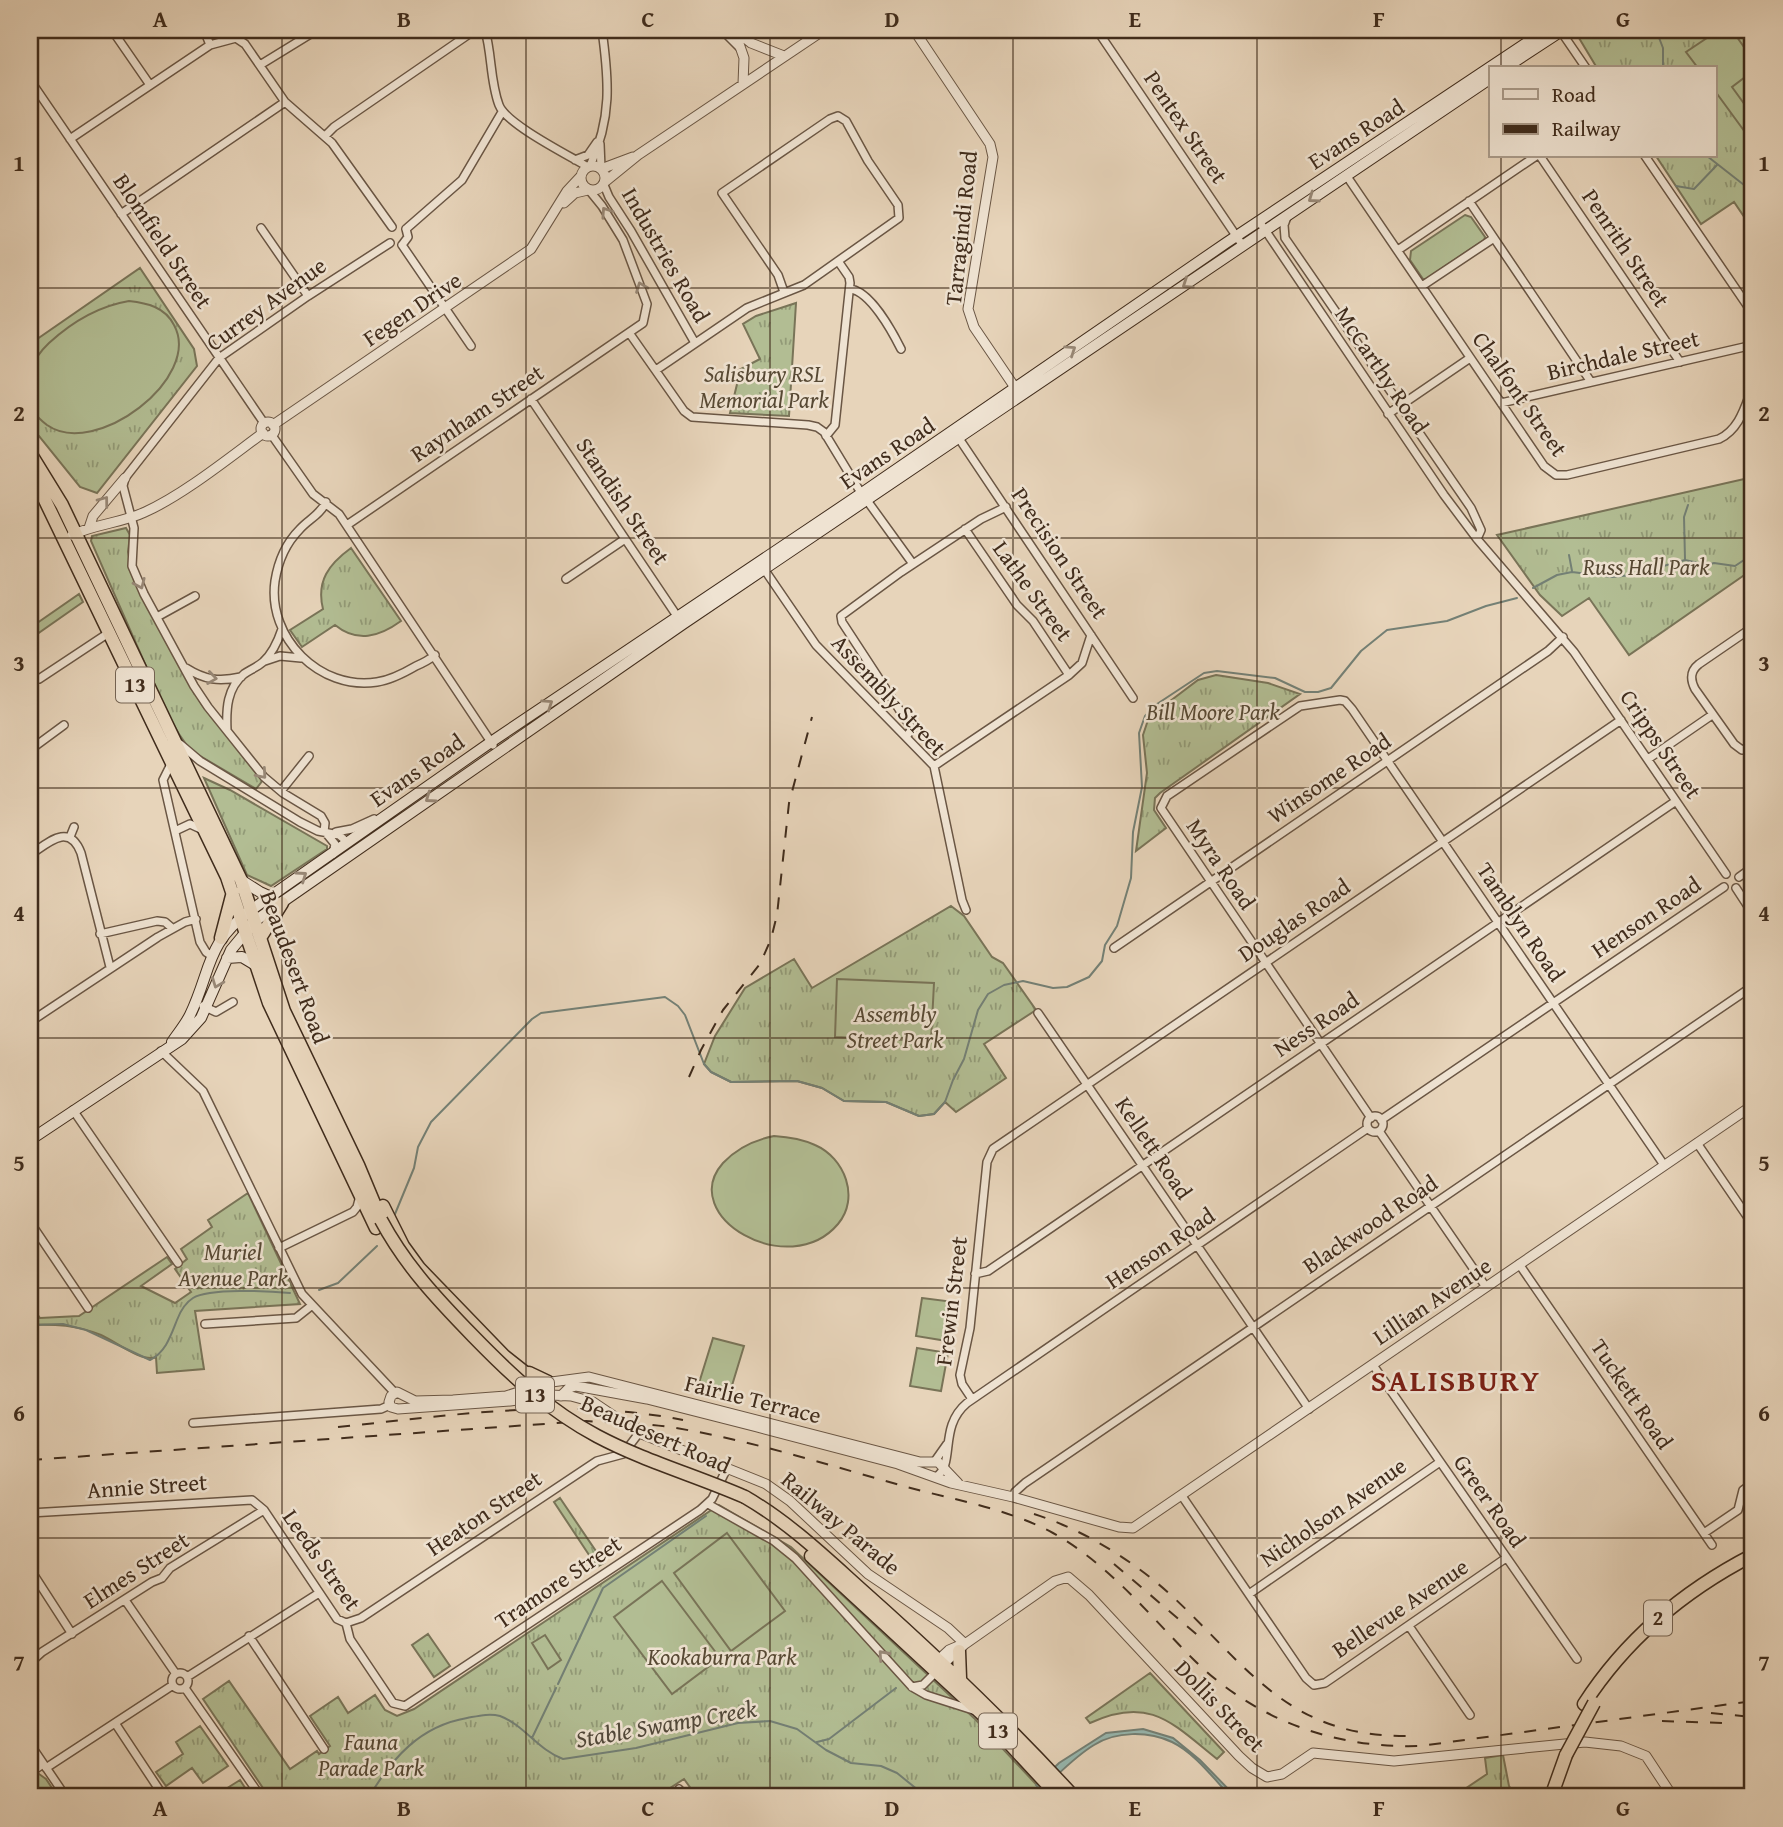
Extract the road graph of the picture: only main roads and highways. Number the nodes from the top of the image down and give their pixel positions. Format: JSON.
{"nodes":[{"id":1,"x":1546,"y":30,"type":"edge"},
{"id":2,"x":1561,"y":30,"type":"edge"},
{"id":3,"x":1492,"y":66,"type":"edge"},
{"id":4,"x":1508,"y":66,"type":"edge"},
{"id":5,"x":1489,"y":68,"type":"edge"},
{"id":6,"x":1489,"y":79,"type":"edge"},
{"id":7,"x":1018,"y":392,"type":"junction"},
{"id":8,"x":30,"y":453,"type":"edge"},
{"id":9,"x":30,"y":475,"type":"edge"},
{"id":10,"x":47,"y":491,"type":"junction"},
{"id":11,"x":69,"y":537,"type":"junction"},
{"id":12,"x":681,"y":621,"type":"junction"},
{"id":13,"x":351,"y":847,"type":"junction"},
{"id":14,"x":241,"y":880,"type":"junction"},
{"id":15,"x":233,"y":892,"type":"junction"},
{"id":16,"x":276,"y":900,"type":"junction"},
{"id":17,"x":248,"y":920,"type":"junction"},
{"id":18,"x":221,"y":938,"type":"junction"},
{"id":19,"x":260,"y":938,"type":"junction"},
{"id":20,"x":227,"y":958,"type":"junction"},
{"id":21,"x":257,"y":967,"type":"junction"},
{"id":22,"x":165,"y":1049,"type":"junction"},
{"id":23,"x":30,"y":1140,"type":"edge"},
{"id":24,"x":358,"y":1165,"type":"junction"},
{"id":25,"x":377,"y":1223,"type":"junction"},
{"id":26,"x":481,"y":1332,"type":"junction"},
{"id":27,"x":523,"y":1370,"type":"junction"},
{"id":28,"x":548,"y":1382,"type":"road end"},
{"id":29,"x":1753,"y":1555,"type":"edge"},
{"id":30,"x":1753,"y":1563,"type":"edge"},
{"id":31,"x":962,"y":1647,"type":"road end"},
{"id":32,"x":938,"y":1666,"type":"junction"},
{"id":33,"x":960,"y":1678,"type":"junction"},
{"id":34,"x":1589,"y":1703,"type":"junction"},
{"id":35,"x":1562,"y":1756,"type":"junction"},
{"id":36,"x":1039,"y":1767,"type":"junction"},
{"id":37,"x":1060,"y":1792,"type":"edge"},
{"id":38,"x":1074,"y":1797,"type":"edge"},
{"id":39,"x":1542,"y":1797,"type":"edge"},
{"id":40,"x":1551,"y":1797,"type":"edge"}],
"edges":[{"from":3,"to":1,"type":"main road","name":"Evans Road","one_way":true},
{"from":2,"to":4,"type":"main road"},
{"from":7,"to":5,"type":"main road","name":"Evans Road","one_way":true},
{"from":6,"to":7,"type":"main road","name":"Evans Road","one_way":true},
{"from":7,"to":12,"type":"main road","name":"Evans Road"},
{"from":8,"to":10,"type":"highway","name":"Beaudesert Road","number":"13"},
{"from":9,"to":10,"type":"highway","name":"Beaudesert Road","number":"13"},
{"from":10,"to":11,"type":"highway","name":"Beaudesert Road","number":"13"},
{"from":11,"to":14,"type":"highway","name":"Beaudesert Road","number":"13"},
{"from":11,"to":15,"type":"highway","name":"Beaudesert Road","number":"13"},
{"from":12,"to":13,"type":"main road","name":"Evans Road","one_way":true},
{"from":13,"to":12,"type":"main road","name":"Evans Road","one_way":true},
{"from":13,"to":16,"type":"main road","name":"Evans Road"},
{"from":16,"to":13,"type":"main road","name":"Evans Road","one_way":true},
{"from":14,"to":16,"type":"main road"},
{"from":14,"to":17,"type":"highway","name":"Beaudesert Road","number":"13"},
{"from":15,"to":17,"type":"highway","name":"Beaudesert Road","number":"13"},
{"from":15,"to":18,"type":"highway"},
{"from":16,"to":17,"type":"main road","name":"Evans Road"},
{"from":16,"to":19,"type":"highway"},
{"from":17,"to":18,"type":"main road"},
{"from":17,"to":19,"type":"highway","name":"Beaudesert Road","number":"13"},
{"from":17,"to":20,"type":"main road"},
{"from":17,"to":21,"type":"highway","name":"Beaudesert Road","number":"13"},
{"from":18,"to":22,"type":"main road"},
{"from":19,"to":24,"type":"highway","name":"Beaudesert Road","number":"13"},
{"from":20,"to":21,"type":"main road"},
{"from":20,"to":22,"type":"main road","one_way":true},
{"from":21,"to":25,"type":"highway","name":"Beaudesert Road","number":"13"},
{"from":22,"to":23,"type":"main road"},
{"from":24,"to":25,"type":"highway","name":"Beaudesert Road","number":"13"},
{"from":24,"to":26,"type":"highway"},
{"from":25,"to":32,"type":"highway","name":"Beaudesert Road","number":"13"},
{"from":26,"to":27,"type":"highway"},
{"from":26,"to":27,"type":"highway"},
{"from":27,"to":28,"type":"highway"},
{"from":29,"to":34,"type":"highway","number":"2"},
{"from":30,"to":34,"type":"highway","number":"2"},
{"from":31,"to":33,"type":"highway"},
{"from":32,"to":33,"type":"highway","name":"Beaudesert Road","number":"13"},
{"from":32,"to":36,"type":"highway","name":"Beaudesert Road","number":"13"},
{"from":33,"to":36,"type":"highway","name":"Beaudesert Road","number":"13"},
{"from":34,"to":35,"type":"highway","number":"2","bridge":true},
{"from":35,"to":39,"type":"highway","number":"2"},
{"from":35,"to":40,"type":"highway","number":"2"},
{"from":36,"to":37,"type":"highway","name":"Beaudesert Road","number":"13"},
{"from":37,"to":38,"type":"highway","name":"Beaudesert Road","number":"13"}]}
